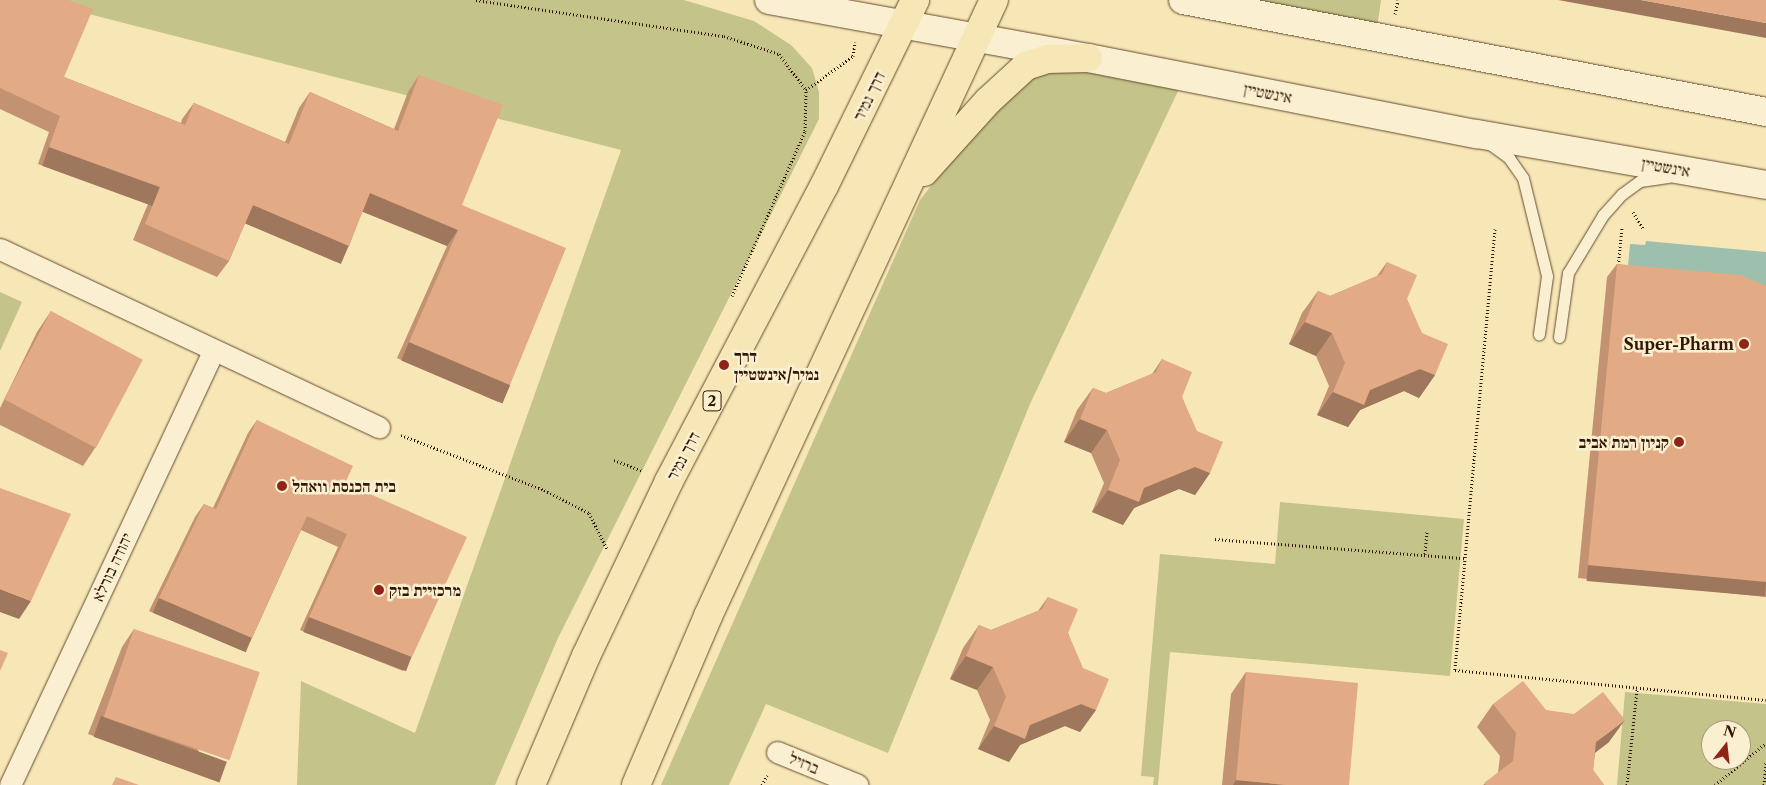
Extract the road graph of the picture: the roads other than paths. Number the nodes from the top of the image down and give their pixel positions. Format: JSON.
{"nodes":[{"id":1,"x":769,"y":0,"type":"edge"},
{"id":2,"x":994,"y":0,"type":"edge"},
{"id":3,"x":1183,"y":0,"type":"edge"},
{"id":4,"x":910,"y":12,"type":"edge"},
{"id":5,"x":978,"y":37,"type":"junction"},
{"id":6,"x":1088,"y":58,"type":"junction"},
{"id":7,"x":1766,"y":112,"type":"edge"},
{"id":8,"x":1477,"y":134,"type":"junction"},
{"id":9,"x":1697,"y":173,"type":"junction"},
{"id":10,"x":1766,"y":185,"type":"edge"},
{"id":11,"x":902,"y":196,"type":"junction"},
{"id":12,"x":0,"y":249,"type":"edge"},
{"id":13,"x":1539,"y":334,"type":"dead end"},
{"id":14,"x":1559,"y":337,"type":"dead end"},
{"id":15,"x":214,"y":350,"type":"junction"},
{"id":16,"x":379,"y":427,"type":"road end"},
{"id":17,"x":777,"y":752,"type":"dead end"},
{"id":18,"x":10,"y":785,"type":"edge"},
{"id":19,"x":531,"y":785,"type":"edge"},
{"id":20,"x":636,"y":785,"type":"edge"},
{"id":21,"x":858,"y":785,"type":"edge"}],
"edges":[{"from":1,"to":4,"type":"street","name":"אינשטיין"},
{"from":2,"to":5,"type":"highway"},
{"from":3,"to":7,"type":"street"},
{"from":4,"to":5,"type":"street","name":"אינשטיין"},
{"from":4,"to":19,"type":"highway","name":"דרך נמיר","number":"2"},
{"from":5,"to":6,"type":"street","name":"אינשטיין"},
{"from":5,"to":11,"type":"highway"},
{"from":6,"to":8,"type":"street","name":"אינשטיין"},
{"from":6,"to":11,"type":"highway"},
{"from":8,"to":9,"type":"street","name":"אינשטיין"},
{"from":8,"to":13,"type":"lane"},
{"from":9,"to":10,"type":"street","name":"אינשטיין"},
{"from":9,"to":14,"type":"lane"},
{"from":11,"to":20,"type":"highway"},
{"from":12,"to":15,"type":"street"},
{"from":15,"to":16,"type":"street"},
{"from":15,"to":18,"type":"street","name":"יהודה בורלא"},
{"from":17,"to":21,"type":"street","name":"ברזיל"}]}
